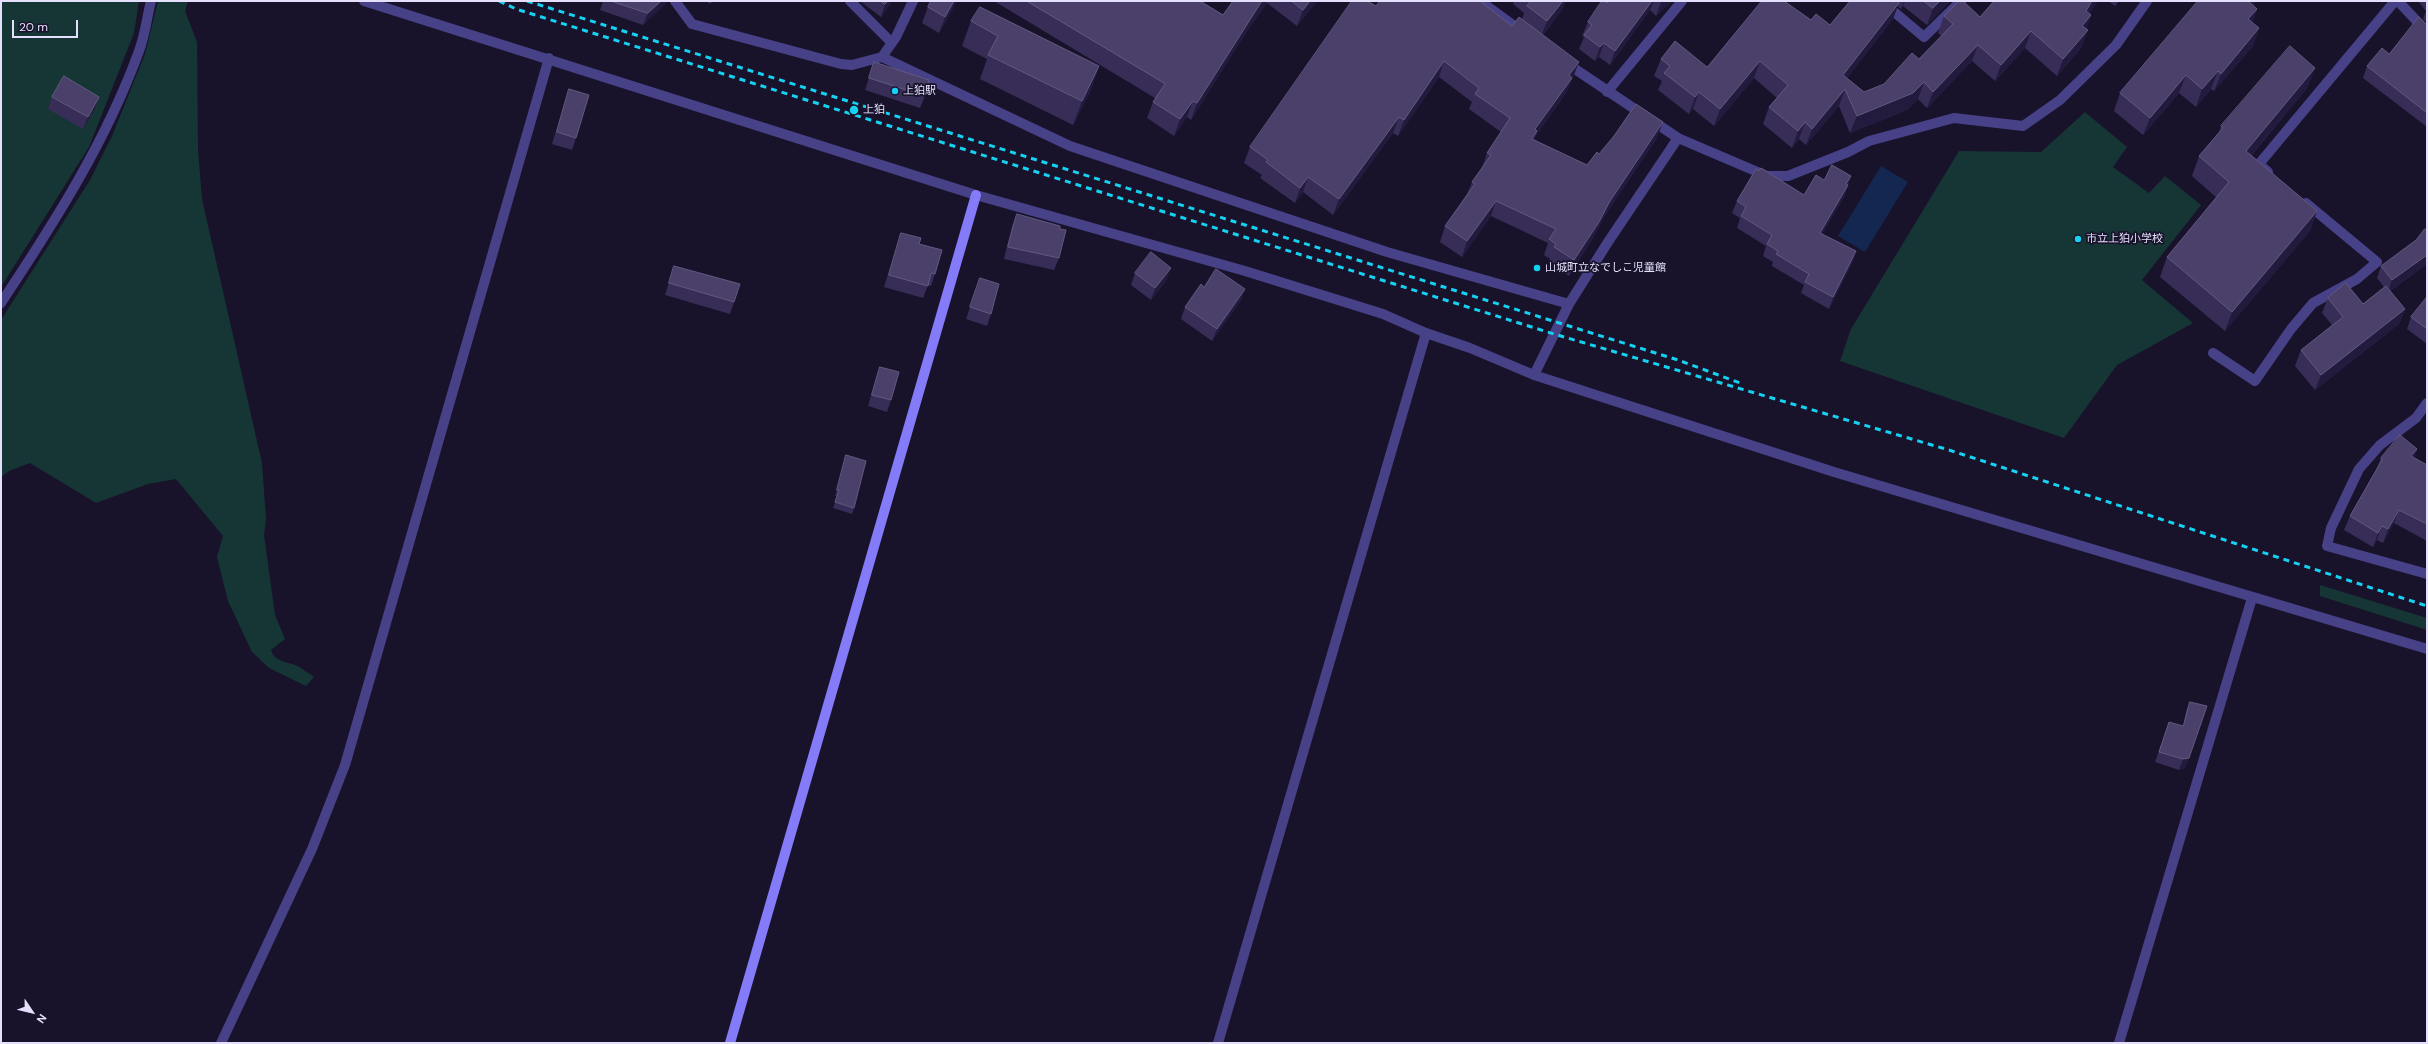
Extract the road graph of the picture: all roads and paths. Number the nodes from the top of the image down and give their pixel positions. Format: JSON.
{"nodes":[{"id":1,"x":151,"y":1,"type":"edge"},
{"id":2,"x":364,"y":1,"type":"edge"},
{"id":3,"x":675,"y":1,"type":"edge"},
{"id":4,"x":850,"y":1,"type":"edge"},
{"id":5,"x":913,"y":1,"type":"edge"},
{"id":6,"x":1480,"y":1,"type":"edge"},
{"id":7,"x":1682,"y":1,"type":"edge"},
{"id":8,"x":1881,"y":1,"type":"edge"},
{"id":9,"x":1961,"y":1,"type":"edge"},
{"id":10,"x":2147,"y":1,"type":"edge"},
{"id":11,"x":2397,"y":1,"type":"edge"},
{"id":12,"x":2427,"y":32,"type":"edge"},
{"id":13,"x":1535,"y":41,"type":"edge"},
{"id":14,"x":892,"y":43,"type":"junction"},
{"id":15,"x":1555,"y":55,"type":"edge"},
{"id":16,"x":882,"y":56,"type":"junction"},
{"id":17,"x":549,"y":58,"type":"junction"},
{"id":18,"x":1607,"y":92,"type":"junction"},
{"id":19,"x":1678,"y":138,"type":"junction"},
{"id":20,"x":2277,"y":179,"type":"edge"},
{"id":21,"x":976,"y":196,"type":"junction"},
{"id":22,"x":2300,"y":198,"type":"edge"},
{"id":23,"x":1,"y":303,"type":"edge"},
{"id":24,"x":1569,"y":304,"type":"junction"},
{"id":25,"x":1426,"y":333,"type":"junction"},
{"id":26,"x":2213,"y":353,"type":"dead end"},
{"id":27,"x":1534,"y":375,"type":"junction"},
{"id":28,"x":2427,"y":403,"type":"edge"},
{"id":29,"x":2427,"y":574,"type":"edge"},
{"id":30,"x":2252,"y":598,"type":"junction"},
{"id":31,"x":2427,"y":649,"type":"edge"},
{"id":32,"x":221,"y":1043,"type":"edge"},
{"id":33,"x":730,"y":1043,"type":"edge"},
{"id":34,"x":1218,"y":1043,"type":"edge"},
{"id":35,"x":2119,"y":1043,"type":"edge"}],
"edges":[{"from":1,"to":23,"type":"street"},
{"from":2,"to":17,"type":"street"},
{"from":3,"to":16,"type":"street"},
{"from":4,"to":14,"type":"street"},
{"from":5,"to":14,"type":"street"},
{"from":6,"to":13,"type":"street"},
{"from":7,"to":18,"type":"street"},
{"from":8,"to":9,"type":"street"},
{"from":10,"to":19,"type":"street"},
{"from":11,"to":12,"type":"street"},
{"from":11,"to":20,"type":"street"},
{"from":14,"to":16,"type":"street"},
{"from":15,"to":18,"type":"street"},
{"from":16,"to":24,"type":"street"},
{"from":17,"to":21,"type":"street"},
{"from":17,"to":32,"type":"street"},
{"from":18,"to":19,"type":"street"},
{"from":19,"to":24,"type":"street"},
{"from":21,"to":25,"type":"street"},
{"from":21,"to":33,"type":"street"},
{"from":22,"to":26,"type":"street"},
{"from":24,"to":27,"type":"street"},
{"from":25,"to":27,"type":"street"},
{"from":25,"to":34,"type":"street"},
{"from":27,"to":30,"type":"street"},
{"from":28,"to":29,"type":"street"},
{"from":30,"to":31,"type":"street"},
{"from":30,"to":35,"type":"street"}]}
